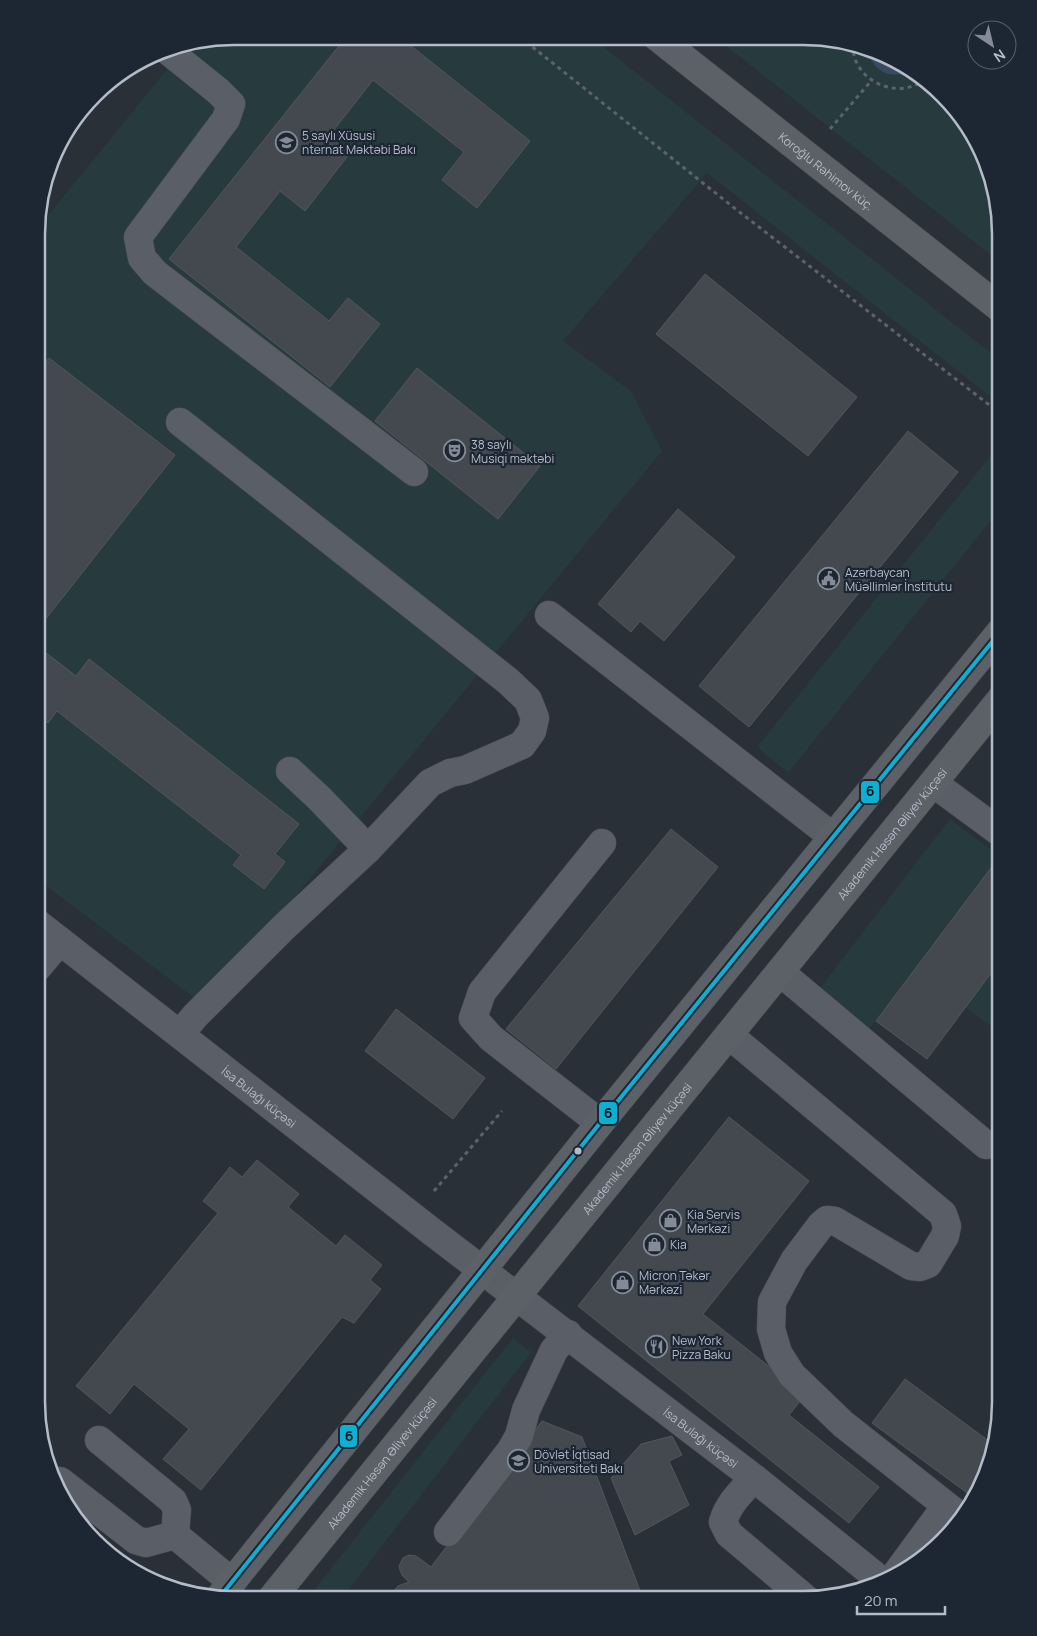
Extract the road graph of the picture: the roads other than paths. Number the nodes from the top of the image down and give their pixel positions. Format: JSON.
{"nodes":[{"id":1,"x":665,"y":45,"type":"edge"},
{"id":2,"x":173,"y":55,"type":"edge"},
{"id":3,"x":992,"y":302,"type":"edge"},
{"id":4,"x":180,"y":422,"type":"dead end"},
{"id":5,"x":414,"y":472,"type":"dead end"},
{"id":6,"x":549,"y":615,"type":"dead end"},
{"id":7,"x":992,"y":642,"type":"edge"},
{"id":8,"x":992,"y":710,"type":"edge"},
{"id":9,"x":290,"y":771,"type":"dead end"},
{"id":10,"x":933,"y":783,"type":"junction"},
{"id":11,"x":992,"y":826,"type":"edge"},
{"id":12,"x":833,"y":837,"type":"junction"},
{"id":13,"x":602,"y":844,"type":"dead end"},
{"id":14,"x":368,"y":849,"type":"junction"},
{"id":15,"x":45,"y":930,"type":"edge"},
{"id":16,"x":60,"y":942,"type":"junction"},
{"id":17,"x":45,"y":959,"type":"edge"},
{"id":18,"x":780,"y":972,"type":"junction"},
{"id":19,"x":180,"y":1034,"type":"junction"},
{"id":20,"x":729,"y":1035,"type":"junction"},
{"id":21,"x":600,"y":1123,"type":"junction"},
{"id":22,"x":986,"y":1145,"type":"dead end"},
{"id":23,"x":483,"y":1270,"type":"junction"},
{"id":24,"x":517,"y":1295,"type":"junction"},
{"id":25,"x":568,"y":1334,"type":"junction"},
{"id":26,"x":99,"y":1440,"type":"dead end"},
{"id":27,"x":754,"y":1478,"type":"junction"},
{"id":28,"x":65,"y":1485,"type":"edge"},
{"id":29,"x":954,"y":1512,"type":"edge"},
{"id":30,"x":448,"y":1532,"type":"dead end"},
{"id":31,"x":175,"y":1535,"type":"junction"},
{"id":32,"x":914,"y":1555,"type":"edge"},
{"id":33,"x":876,"y":1576,"type":"edge"},
{"id":34,"x":226,"y":1590,"type":"edge"},
{"id":35,"x":278,"y":1591,"type":"edge"},
{"id":36,"x":797,"y":1591,"type":"edge"}],
"edges":[{"from":1,"to":3,"type":"main road","name":"Koroğlu Rəhimov küç."},
{"from":2,"to":5,"type":"street"},
{"from":4,"to":14,"type":"street"},
{"from":6,"to":12,"type":"street"},
{"from":7,"to":12,"type":"main road"},
{"from":8,"to":10,"type":"main road","name":"Akademik Həsən Əliyev küçəsi"},
{"from":9,"to":14,"type":"street"},
{"from":10,"to":11,"type":"street"},
{"from":10,"to":18,"type":"main road","name":"Akademik Həsən Əliyev küçəsi"},
{"from":12,"to":21,"type":"main road"},
{"from":13,"to":21,"type":"street"},
{"from":14,"to":19,"type":"street"},
{"from":15,"to":16,"type":"street","name":"İsa Bulağı küçəsi"},
{"from":16,"to":17,"type":"street"},
{"from":16,"to":19,"type":"street","name":"İsa Bulağı küçəsi"},
{"from":18,"to":20,"type":"main road","name":"Akademik Həsən Əliyev küçəsi"},
{"from":18,"to":22,"type":"street"},
{"from":19,"to":23,"type":"street","name":"İsa Bulağı küçəsi"},
{"from":20,"to":24,"type":"main road","name":"Akademik Həsən Əliyev küçəsi"},
{"from":20,"to":29,"type":"street"},
{"from":21,"to":23,"type":"main road"},
{"from":23,"to":24,"type":"street","name":"İsa Bulağı küçəsi"},
{"from":23,"to":34,"type":"main road"},
{"from":24,"to":25,"type":"street","name":"İsa Bulağı küçəsi"},
{"from":24,"to":35,"type":"main road","name":"Akademik Həsən Əliyev küçəsi"},
{"from":25,"to":27,"type":"street","name":"İsa Bulağı küçəsi"},
{"from":25,"to":30,"type":"street"},
{"from":26,"to":31,"type":"street"},
{"from":27,"to":33,"type":"street","name":"İsa Bulağı küçəsi"},
{"from":27,"to":36,"type":"street"},
{"from":28,"to":31,"type":"street"},
{"from":29,"to":32,"type":"street"},
{"from":31,"to":34,"type":"street"}]}
